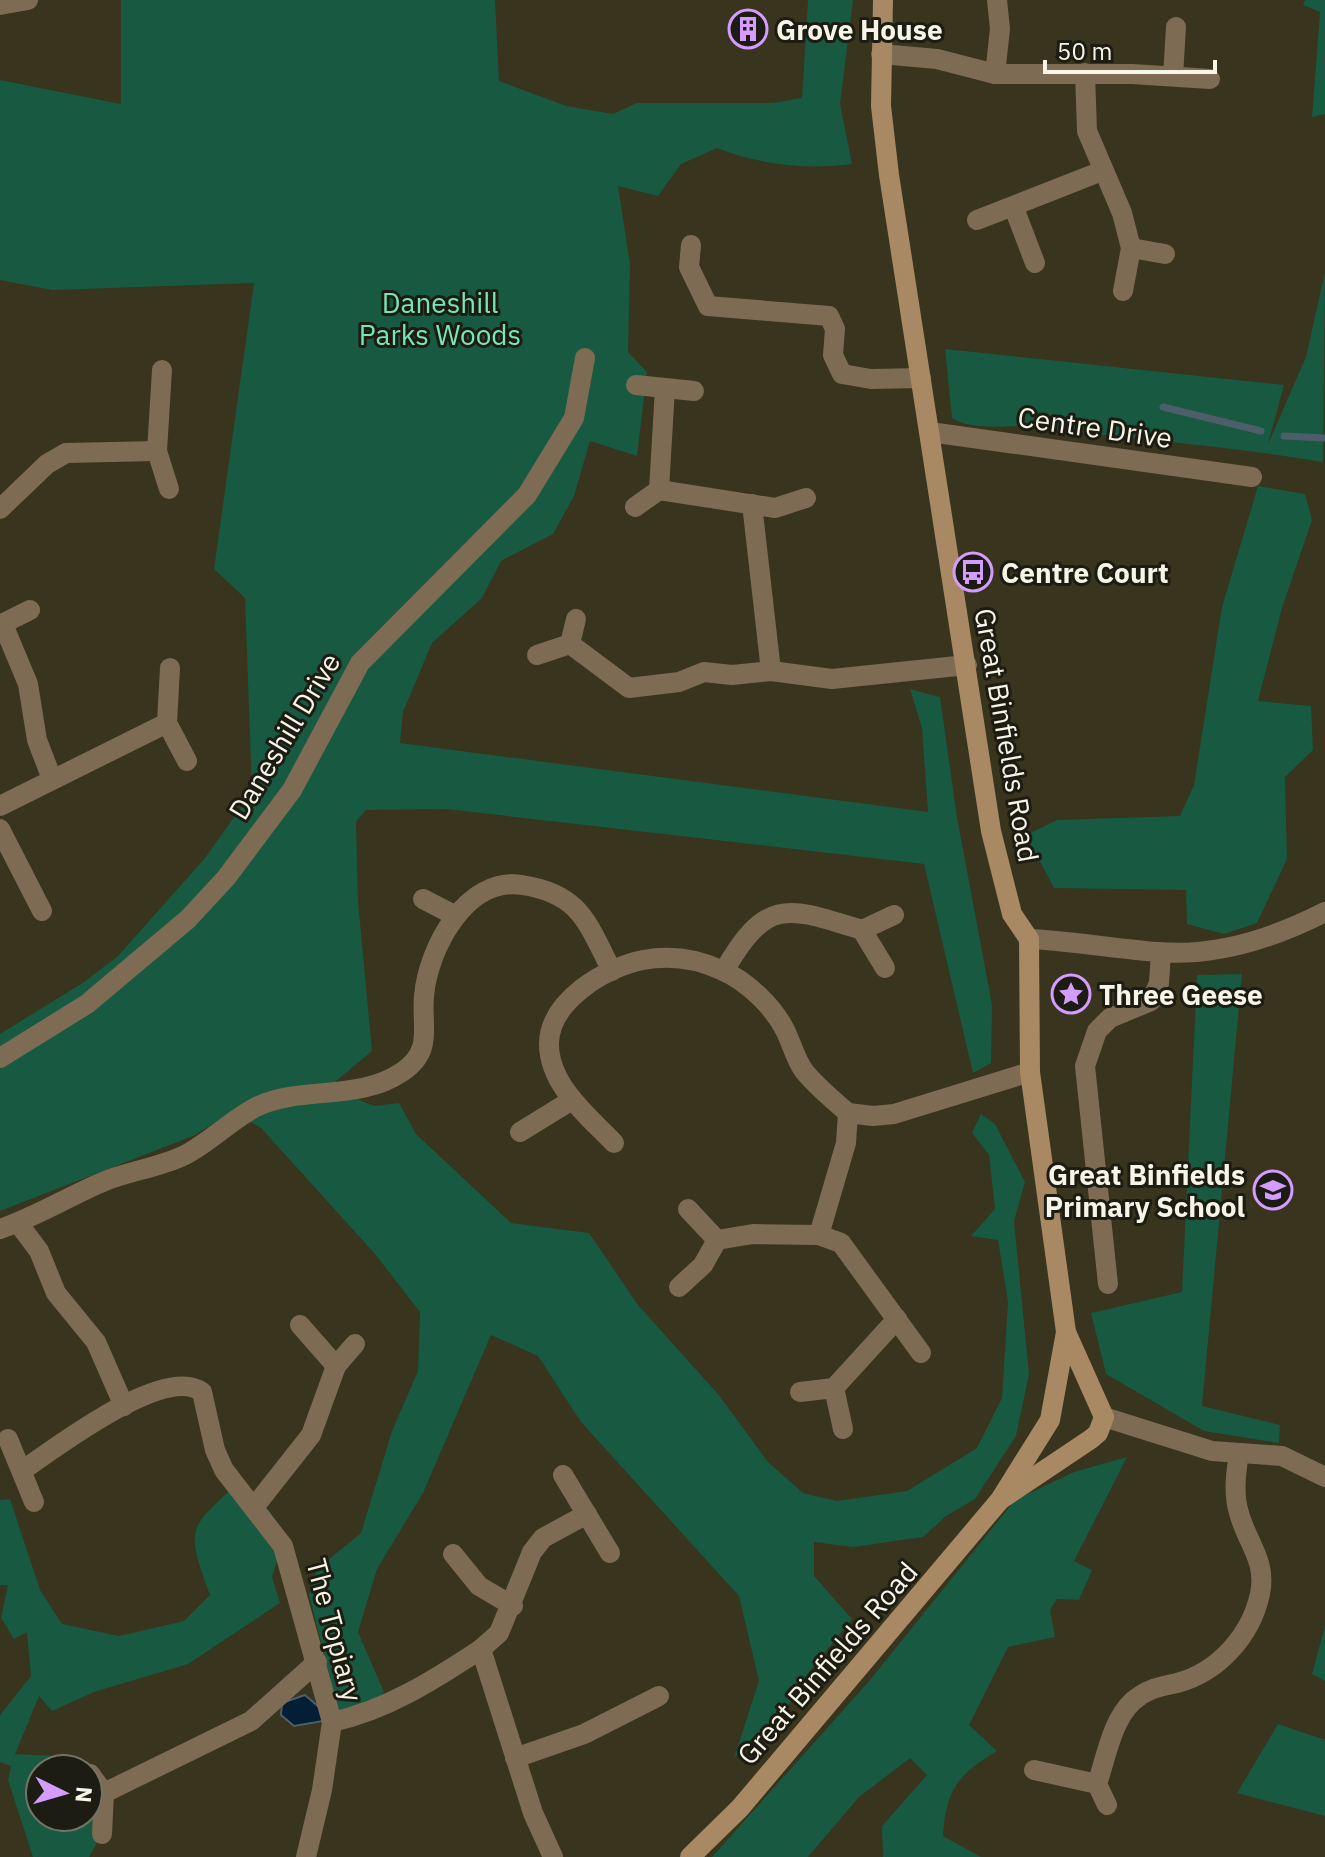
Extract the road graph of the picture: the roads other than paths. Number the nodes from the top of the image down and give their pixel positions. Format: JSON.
{"nodes":[{"id":1,"x":28,"y":0,"type":"edge"},
{"id":2,"x":883,"y":0,"type":"edge"},
{"id":3,"x":997,"y":0,"type":"edge"},
{"id":4,"x":0,"y":5,"type":"edge"},
{"id":5,"x":1176,"y":27,"type":"dead end"},
{"id":6,"x":881,"y":54,"type":"junction"},
{"id":7,"x":1085,"y":73,"type":"junction"},
{"id":8,"x":995,"y":74,"type":"junction"},
{"id":9,"x":1173,"y":76,"type":"junction"},
{"id":10,"x":1210,"y":79,"type":"dead end"},
{"id":11,"x":1102,"y":171,"type":"junction"},
{"id":12,"x":1014,"y":208,"type":"junction"},
{"id":13,"x":977,"y":220,"type":"dead end"},
{"id":14,"x":691,"y":245,"type":"dead end"},
{"id":15,"x":1131,"y":248,"type":"junction"},
{"id":16,"x":1165,"y":254,"type":"dead end"},
{"id":17,"x":1035,"y":263,"type":"dead end"},
{"id":18,"x":1123,"y":291,"type":"dead end"},
{"id":19,"x":585,"y":358,"type":"dead end"},
{"id":20,"x":162,"y":370,"type":"dead end"},
{"id":21,"x":921,"y":378,"type":"junction"},
{"id":22,"x":636,"y":385,"type":"dead end"},
{"id":23,"x":665,"y":388,"type":"junction"},
{"id":24,"x":694,"y":391,"type":"dead end"},
{"id":25,"x":930,"y":432,"type":"junction"},
{"id":26,"x":157,"y":451,"type":"junction"},
{"id":27,"x":1252,"y":477,"type":"dead end"},
{"id":28,"x":169,"y":489,"type":"dead end"},
{"id":29,"x":659,"y":490,"type":"junction"},
{"id":30,"x":806,"y":498,"type":"dead end"},
{"id":31,"x":752,"y":504,"type":"junction"},
{"id":32,"x":635,"y":507,"type":"dead end"},
{"id":33,"x":0,"y":509,"type":"edge"},
{"id":34,"x":30,"y":610,"type":"dead end"},
{"id":35,"x":576,"y":619,"type":"dead end"},
{"id":36,"x":1,"y":624,"type":"edge"},
{"id":37,"x":570,"y":644,"type":"junction"},
{"id":38,"x":537,"y":655,"type":"dead end"},
{"id":39,"x":967,"y":665,"type":"junction"},
{"id":40,"x":170,"y":668,"type":"dead end"},
{"id":41,"x":771,"y":671,"type":"junction"},
{"id":42,"x":167,"y":723,"type":"junction"},
{"id":43,"x":187,"y":761,"type":"dead end"},
{"id":44,"x":52,"y":779,"type":"junction"},
{"id":45,"x":0,"y":806,"type":"edge"},
{"id":46,"x":0,"y":829,"type":"edge"},
{"id":47,"x":423,"y":899,"type":"dead end"},
{"id":48,"x":42,"y":911,"type":"dead end"},
{"id":49,"x":1325,"y":912,"type":"edge"},
{"id":50,"x":454,"y":915,"type":"junction"},
{"id":51,"x":894,"y":915,"type":"dead end"},
{"id":52,"x":862,"y":930,"type":"junction"},
{"id":53,"x":1029,"y":939,"type":"junction"},
{"id":54,"x":1161,"y":953,"type":"junction"},
{"id":55,"x":885,"y":968,"type":"dead end"},
{"id":56,"x":612,"y":971,"type":"junction"},
{"id":57,"x":724,"y":971,"type":"junction"},
{"id":58,"x":0,"y":1058,"type":"edge"},
{"id":59,"x":1030,"y":1072,"type":"junction"},
{"id":60,"x":572,"y":1100,"type":"junction"},
{"id":61,"x":848,"y":1113,"type":"junction"},
{"id":62,"x":520,"y":1132,"type":"dead end"},
{"id":63,"x":614,"y":1143,"type":"dead end"},
{"id":64,"x":688,"y":1209,"type":"dead end"},
{"id":65,"x":9,"y":1226,"type":"edge"},
{"id":66,"x":819,"y":1235,"type":"junction"},
{"id":67,"x":717,"y":1240,"type":"junction"},
{"id":68,"x":1108,"y":1284,"type":"dead end"},
{"id":69,"x":679,"y":1287,"type":"dead end"},
{"id":70,"x":897,"y":1319,"type":"junction"},
{"id":71,"x":300,"y":1325,"type":"dead end"},
{"id":72,"x":1066,"y":1332,"type":"junction"},
{"id":73,"x":355,"y":1344,"type":"dead end"},
{"id":74,"x":921,"y":1353,"type":"dead end"},
{"id":75,"x":336,"y":1366,"type":"junction"},
{"id":76,"x":834,"y":1388,"type":"junction"},
{"id":77,"x":800,"y":1392,"type":"dead end"},
{"id":78,"x":1092,"y":1393,"type":"junction"},
{"id":79,"x":1056,"y":1399,"type":"junction"},
{"id":80,"x":124,"y":1406,"type":"junction"},
{"id":81,"x":1050,"y":1420,"type":"junction"},
{"id":82,"x":843,"y":1429,"type":"dead end"},
{"id":83,"x":1096,"y":1430,"type":"junction"},
{"id":84,"x":8,"y":1439,"type":"dead end"},
{"id":85,"x":1239,"y":1453,"type":"junction"},
{"id":86,"x":23,"y":1470,"type":"junction"},
{"id":87,"x":563,"y":1475,"type":"dead end"},
{"id":88,"x":1325,"y":1477,"type":"edge"},
{"id":89,"x":1000,"y":1500,"type":"junction"},
{"id":90,"x":34,"y":1502,"type":"dead end"},
{"id":91,"x":255,"y":1506,"type":"junction"},
{"id":92,"x":587,"y":1514,"type":"junction"},
{"id":93,"x":610,"y":1553,"type":"dead end"},
{"id":94,"x":453,"y":1554,"type":"dead end"},
{"id":95,"x":513,"y":1606,"type":"junction"},
{"id":96,"x":481,"y":1649,"type":"junction"},
{"id":97,"x":317,"y":1662,"type":"junction"},
{"id":98,"x":659,"y":1696,"type":"dead end"},
{"id":99,"x":332,"y":1722,"type":"junction"},
{"id":100,"x":515,"y":1758,"type":"junction"},
{"id":101,"x":1034,"y":1770,"type":"dead end"},
{"id":102,"x":1097,"y":1784,"type":"junction"},
{"id":103,"x":104,"y":1793,"type":"edge"},
{"id":104,"x":1107,"y":1805,"type":"dead end"},
{"id":105,"x":306,"y":1857,"type":"edge"},
{"id":106,"x":553,"y":1857,"type":"edge"},
{"id":107,"x":690,"y":1857,"type":"edge"}],
"edges":[{"from":1,"to":4,"type":"street"},
{"from":2,"to":6,"type":"street","name":"Great Binfields Road"},
{"from":3,"to":8,"type":"street"},
{"from":5,"to":9,"type":"street"},
{"from":6,"to":8,"type":"street"},
{"from":6,"to":21,"type":"street","name":"Great Binfields Road"},
{"from":7,"to":8,"type":"street"},
{"from":7,"to":9,"type":"street"},
{"from":7,"to":11,"type":"street"},
{"from":9,"to":10,"type":"street"},
{"from":11,"to":12,"type":"street"},
{"from":11,"to":15,"type":"street"},
{"from":12,"to":13,"type":"street"},
{"from":12,"to":17,"type":"street"},
{"from":14,"to":21,"type":"street"},
{"from":15,"to":16,"type":"street"},
{"from":15,"to":18,"type":"street"},
{"from":19,"to":58,"type":"street","name":"Daneshill Drive"},
{"from":20,"to":26,"type":"street"},
{"from":21,"to":25,"type":"street","name":"Great Binfields Road"},
{"from":22,"to":23,"type":"street"},
{"from":23,"to":24,"type":"street"},
{"from":23,"to":29,"type":"street"},
{"from":25,"to":27,"type":"street","name":"Centre Drive"},
{"from":25,"to":39,"type":"street","name":"Great Binfields Road"},
{"from":26,"to":28,"type":"street"},
{"from":26,"to":33,"type":"street"},
{"from":29,"to":31,"type":"street"},
{"from":29,"to":32,"type":"street"},
{"from":30,"to":31,"type":"street"},
{"from":31,"to":41,"type":"street"},
{"from":34,"to":36,"type":"street"},
{"from":35,"to":37,"type":"street"},
{"from":36,"to":44,"type":"street"},
{"from":37,"to":38,"type":"street"},
{"from":37,"to":41,"type":"street"},
{"from":39,"to":41,"type":"street"},
{"from":39,"to":53,"type":"street","name":"Great Binfields Road"},
{"from":40,"to":42,"type":"street"},
{"from":42,"to":43,"type":"street"},
{"from":42,"to":44,"type":"street"},
{"from":44,"to":45,"type":"street"},
{"from":46,"to":48,"type":"street"},
{"from":47,"to":50,"type":"street"},
{"from":49,"to":54,"type":"street"},
{"from":50,"to":56,"type":"street"},
{"from":50,"to":65,"type":"street"},
{"from":51,"to":52,"type":"street"},
{"from":52,"to":55,"type":"street"},
{"from":52,"to":57,"type":"street"},
{"from":53,"to":54,"type":"street"},
{"from":53,"to":59,"type":"street","name":"Great Binfields Road"},
{"from":54,"to":68,"type":"street"},
{"from":56,"to":57,"type":"street"},
{"from":56,"to":60,"type":"street"},
{"from":57,"to":61,"type":"street"},
{"from":59,"to":61,"type":"street"},
{"from":59,"to":72,"type":"street","name":"Great Binfields Road"},
{"from":60,"to":62,"type":"street"},
{"from":60,"to":63,"type":"street"},
{"from":61,"to":66,"type":"street"},
{"from":64,"to":67,"type":"street"},
{"from":65,"to":80,"type":"street"},
{"from":66,"to":67,"type":"street"},
{"from":66,"to":70,"type":"street"},
{"from":67,"to":69,"type":"street"},
{"from":70,"to":74,"type":"street"},
{"from":70,"to":76,"type":"street"},
{"from":71,"to":75,"type":"street"},
{"from":72,"to":78,"type":"street","name":"Great Binfields Road"},
{"from":72,"to":79,"type":"street","name":"Great Binfields Road"},
{"from":73,"to":75,"type":"street"},
{"from":75,"to":91,"type":"street"},
{"from":76,"to":77,"type":"street"},
{"from":76,"to":82,"type":"street"},
{"from":78,"to":79,"type":"street"},
{"from":78,"to":83,"type":"street","name":"Great Binfields Road"},
{"from":79,"to":81,"type":"street","name":"Great Binfields Road"},
{"from":80,"to":86,"type":"street","name":"The Topiary"},
{"from":80,"to":91,"type":"street","name":"The Topiary"},
{"from":81,"to":83,"type":"street"},
{"from":81,"to":89,"type":"street","name":"Great Binfields Road"},
{"from":83,"to":85,"type":"street"},
{"from":83,"to":89,"type":"street","name":"Great Binfields Road"},
{"from":84,"to":86,"type":"street"},
{"from":85,"to":88,"type":"street"},
{"from":85,"to":102,"type":"street"},
{"from":86,"to":90,"type":"street"},
{"from":87,"to":92,"type":"street"},
{"from":89,"to":107,"type":"street","name":"Great Binfields Road"},
{"from":91,"to":97,"type":"street","name":"The Topiary"},
{"from":92,"to":93,"type":"street"},
{"from":92,"to":95,"type":"street","name":"The Topiary"},
{"from":94,"to":95,"type":"street"},
{"from":95,"to":96,"type":"street","name":"The Topiary"},
{"from":96,"to":99,"type":"street","name":"The Topiary"},
{"from":96,"to":100,"type":"street"},
{"from":97,"to":99,"type":"street","name":"The Topiary"},
{"from":97,"to":103,"type":"street"},
{"from":98,"to":100,"type":"street"},
{"from":99,"to":105,"type":"street"},
{"from":100,"to":106,"type":"street"},
{"from":101,"to":102,"type":"street"},
{"from":102,"to":104,"type":"street"}]}
